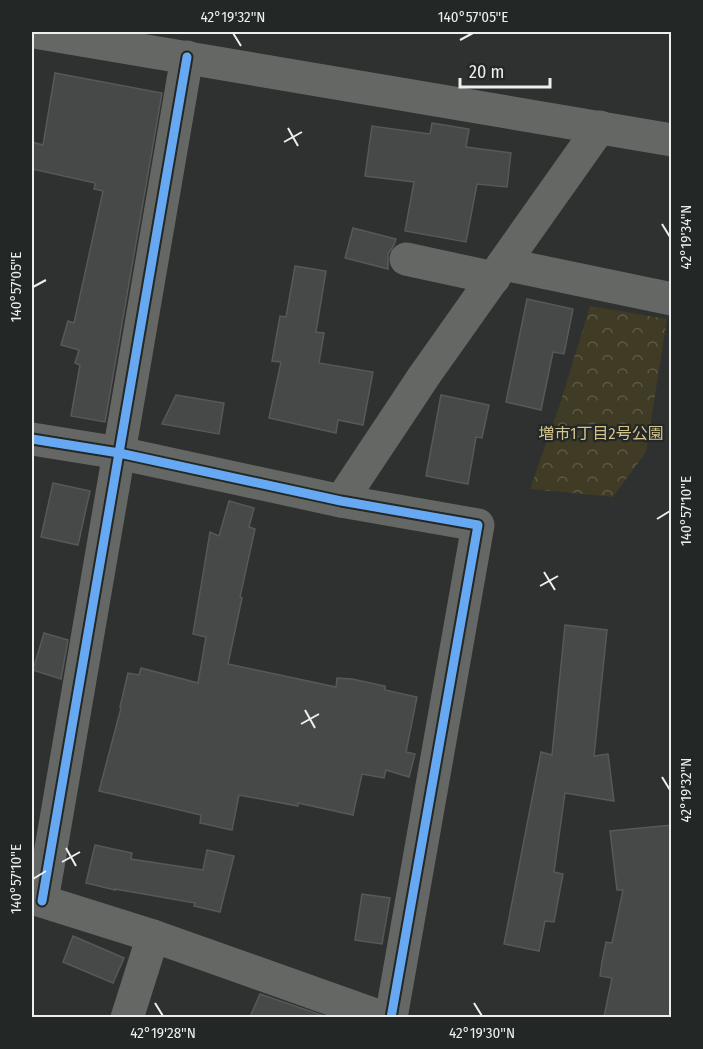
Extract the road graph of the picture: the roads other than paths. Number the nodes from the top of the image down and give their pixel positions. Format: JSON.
{"nodes":[{"id":1,"x":34,"y":32,"type":"edge"},
{"id":2,"x":187,"y":57,"type":"junction"},
{"id":3,"x":600,"y":127,"type":"junction"},
{"id":4,"x":672,"y":140,"type":"edge"},
{"id":5,"x":406,"y":259,"type":"dead end"},
{"id":6,"x":499,"y":271,"type":"junction"},
{"id":7,"x":672,"y":298,"type":"edge"},
{"id":8,"x":32,"y":439,"type":"edge"},
{"id":9,"x":119,"y":453,"type":"junction"},
{"id":10,"x":342,"y":501,"type":"junction"},
{"id":11,"x":37,"y":899,"type":"edge"},
{"id":12,"x":153,"y":936,"type":"junction"},
{"id":13,"x":127,"y":1017,"type":"edge"},
{"id":14,"x":384,"y":1017,"type":"edge"},
{"id":15,"x":391,"y":1017,"type":"edge"}],
"edges":[{"from":1,"to":2,"type":"street"},
{"from":2,"to":3,"type":"street"},
{"from":2,"to":9,"type":"street"},
{"from":3,"to":4,"type":"street"},
{"from":3,"to":6,"type":"street"},
{"from":5,"to":6,"type":"street"},
{"from":6,"to":7,"type":"street"},
{"from":6,"to":10,"type":"street"},
{"from":8,"to":9,"type":"street"},
{"from":9,"to":10,"type":"street"},
{"from":9,"to":11,"type":"street"},
{"from":10,"to":15,"type":"street"},
{"from":11,"to":12,"type":"street"},
{"from":12,"to":13,"type":"street"},
{"from":12,"to":14,"type":"street"}]}
